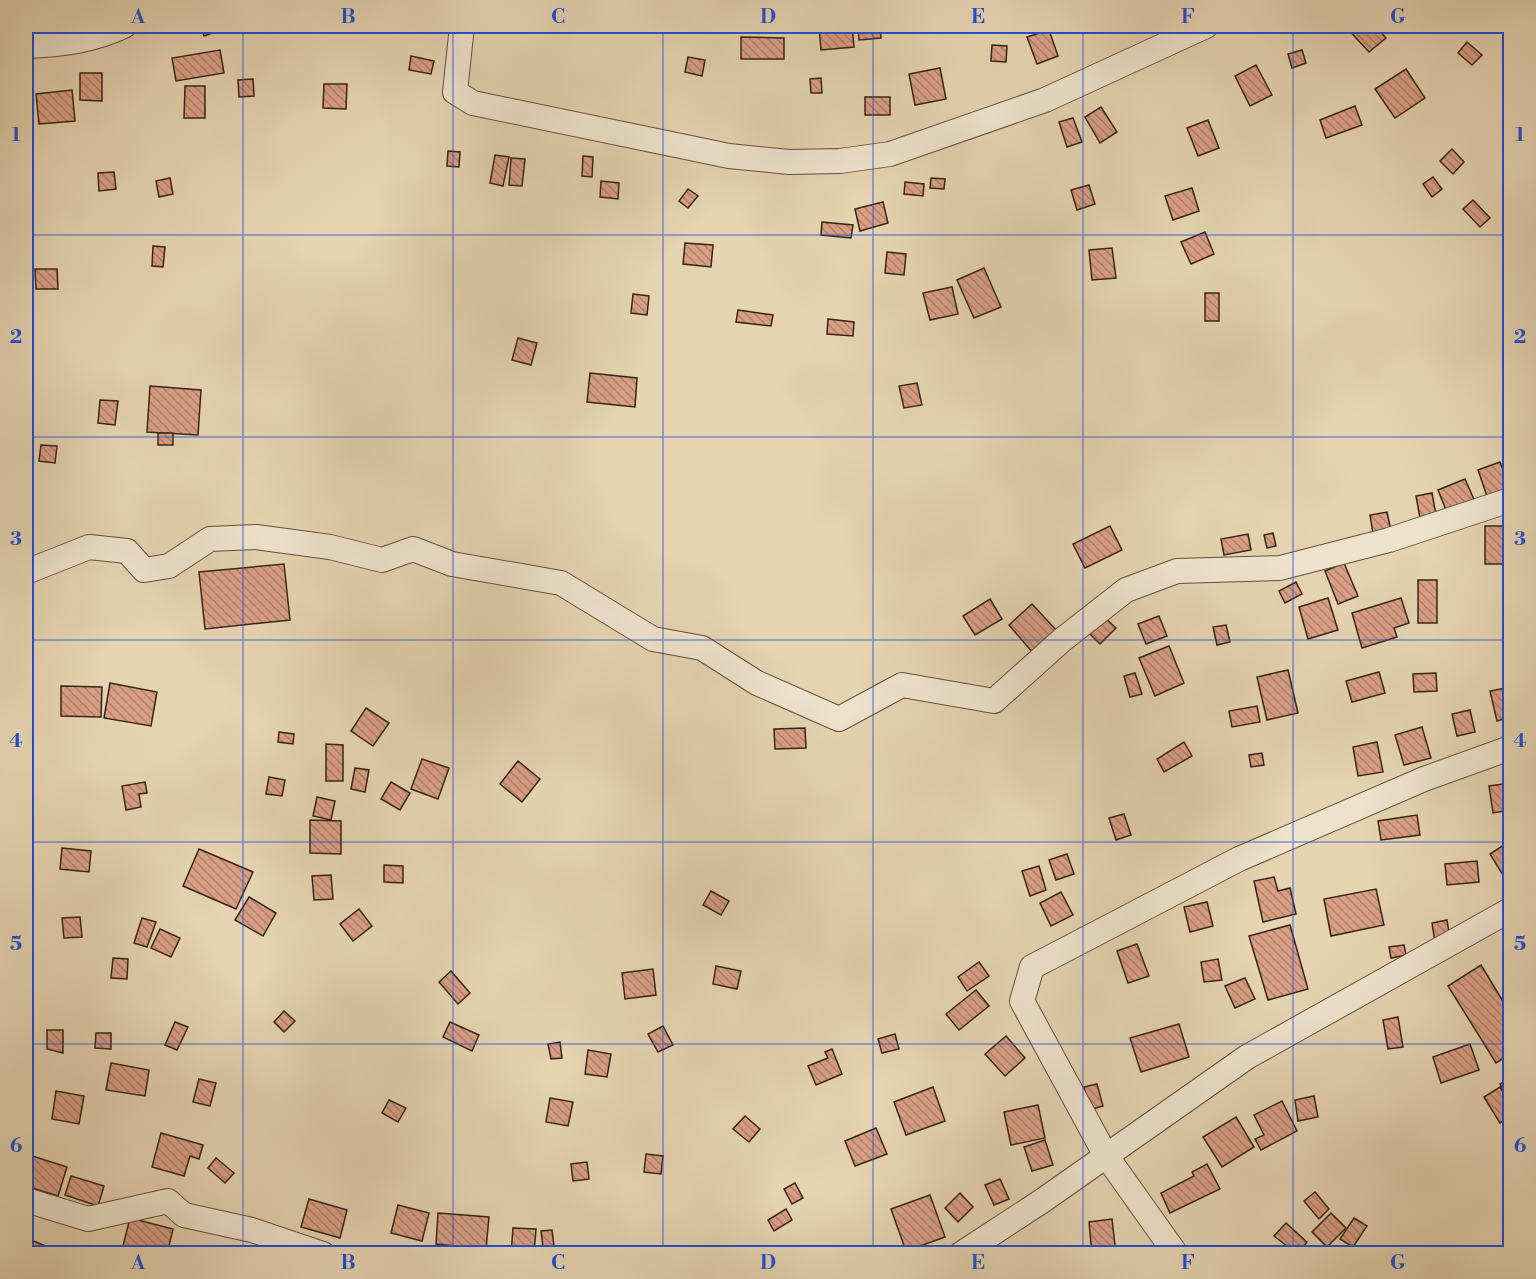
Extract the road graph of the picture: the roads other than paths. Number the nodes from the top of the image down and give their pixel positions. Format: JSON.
{"nodes":[{"id":1,"x":124,"y":26,"type":"edge"},
{"id":2,"x":462,"y":26,"type":"edge"},
{"id":3,"x":1206,"y":26,"type":"edge"},
{"id":4,"x":26,"y":46,"type":"edge"},
{"id":5,"x":1510,"y":500,"type":"edge"},
{"id":6,"x":26,"y":572,"type":"edge"},
{"id":7,"x":1510,"y":748,"type":"edge"},
{"id":8,"x":1510,"y":910,"type":"edge"},
{"id":9,"x":1105,"y":1154,"type":"junction"},
{"id":10,"x":26,"y":1200,"type":"edge"},
{"id":11,"x":323,"y":1254,"type":"edge"},
{"id":12,"x":961,"y":1254,"type":"edge"},
{"id":13,"x":1176,"y":1254,"type":"edge"}],
"edges":[{"from":1,"to":4,"type":"street"},
{"from":2,"to":3,"type":"street"},
{"from":5,"to":6,"type":"street"},
{"from":7,"to":9,"type":"street"},
{"from":8,"to":9,"type":"street"},
{"from":9,"to":12,"type":"street"},
{"from":9,"to":13,"type":"street"},
{"from":10,"to":11,"type":"street"}]}
